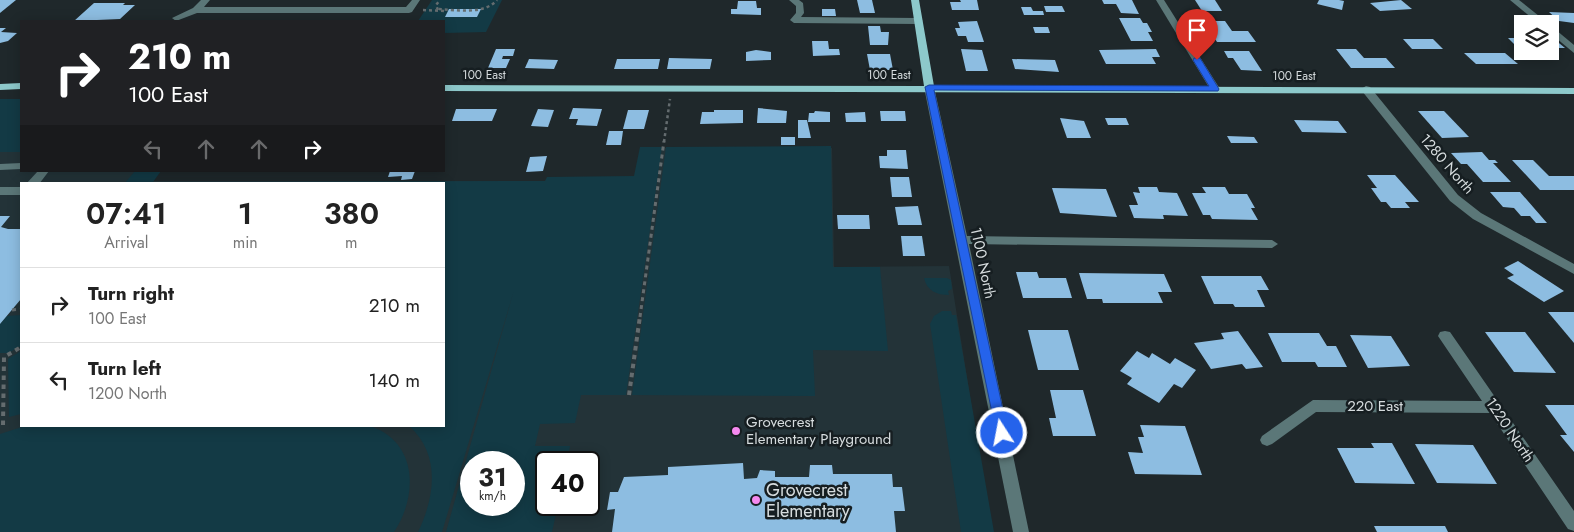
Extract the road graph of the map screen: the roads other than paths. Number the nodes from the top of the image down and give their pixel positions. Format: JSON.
{"nodes":[{"id":1,"x":206,"y":0,"type":"edge"},
{"id":2,"x":416,"y":0,"type":"edge"},
{"id":3,"x":793,"y":0,"type":"edge"},
{"id":4,"x":915,"y":0,"type":"edge"},
{"id":5,"x":1160,"y":0,"type":"edge"},
{"id":6,"x":1514,"y":0,"type":"edge"},
{"id":7,"x":196,"y":10,"type":"junction"},
{"id":8,"x":1533,"y":15,"type":"edge"},
{"id":9,"x":176,"y":18,"type":"dead end"},
{"id":10,"x":918,"y":21,"type":"junction"},
{"id":11,"x":1559,"y":36,"type":"edge"},
{"id":12,"x":1574,"y":50,"type":"edge"},
{"id":13,"x":20,"y":86,"type":"edge"},
{"id":14,"x":0,"y":87,"type":"edge"},
{"id":15,"x":929,"y":87,"type":"junction"},
{"id":16,"x":445,"y":88,"type":"edge"},
{"id":17,"x":1215,"y":89,"type":"junction"},
{"id":18,"x":1366,"y":89,"type":"junction"},
{"id":19,"x":1574,"y":91,"type":"edge"},
{"id":20,"x":0,"y":166,"type":"edge"},
{"id":21,"x":20,"y":166,"type":"edge"},
{"id":22,"x":43,"y":172,"type":"edge"},
{"id":23,"x":34,"y":182,"type":"edge"},
{"id":24,"x":0,"y":191,"type":"edge"},
{"id":25,"x":20,"y":191,"type":"edge"},
{"id":26,"x":962,"y":240,"type":"junction"},
{"id":27,"x":1272,"y":244,"type":"dead end"},
{"id":28,"x":1574,"y":270,"type":"edge"},
{"id":29,"x":1445,"y":336,"type":"dead end"},
{"id":30,"x":1494,"y":407,"type":"junction"},
{"id":31,"x":1267,"y":440,"type":"dead end"},
{"id":32,"x":1574,"y":524,"type":"edge"},
{"id":33,"x":1021,"y":532,"type":"edge"}],
"edges":[{"from":1,"to":7,"type":"street"},
{"from":2,"to":7,"type":"street"},
{"from":3,"to":10,"type":"street"},
{"from":4,"to":10,"type":"main road","name":"1100 North"},
{"from":5,"to":17,"type":"street"},
{"from":6,"to":8,"type":"street"},
{"from":7,"to":9,"type":"street"},
{"from":10,"to":15,"type":"main road","name":"1100 North"},
{"from":11,"to":12,"type":"street"},
{"from":13,"to":14,"type":"main road"},
{"from":15,"to":16,"type":"main road","name":"100 East"},
{"from":15,"to":17,"type":"main road","name":"100 East"},
{"from":15,"to":26,"type":"street","name":"1100 North"},
{"from":17,"to":18,"type":"main road","name":"100 East"},
{"from":18,"to":19,"type":"main road","name":"100 East"},
{"from":18,"to":28,"type":"street","name":"1280 North"},
{"from":20,"to":21,"type":"street"},
{"from":22,"to":23,"type":"street"},
{"from":24,"to":25,"type":"street"},
{"from":26,"to":27,"type":"street"},
{"from":26,"to":33,"type":"street","name":"1100 North"},
{"from":29,"to":30,"type":"street","name":"1220 North"},
{"from":30,"to":31,"type":"street","name":"220 East"},
{"from":30,"to":32,"type":"street","name":"1220 North"}]}
